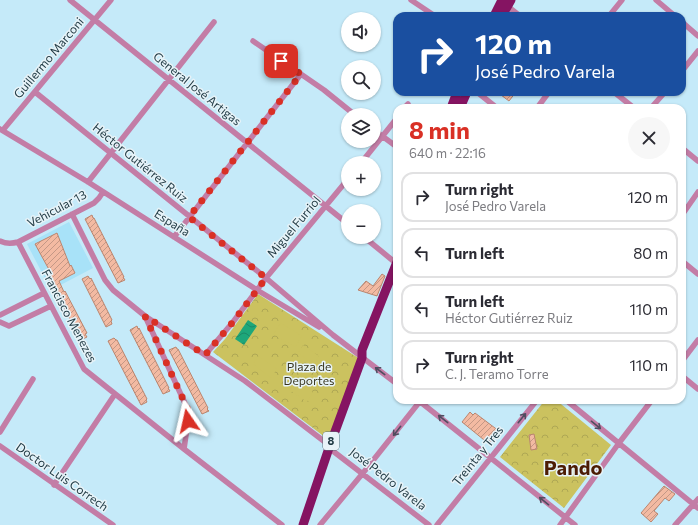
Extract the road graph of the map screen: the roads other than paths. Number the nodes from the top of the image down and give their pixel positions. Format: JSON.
{"nodes":[{"id":1,"x":70,"y":0,"type":"edge"},
{"id":2,"x":111,"y":0,"type":"edge"},
{"id":3,"x":411,"y":0,"type":"edge"},
{"id":4,"x":622,"y":0,"type":"edge"},
{"id":5,"x":656,"y":0,"type":"edge"},
{"id":6,"x":505,"y":2,"type":"edge"},
{"id":7,"x":429,"y":12,"type":"edge"},
{"id":8,"x":497,"y":12,"type":"edge"},
{"id":9,"x":503,"y":12,"type":"edge"},
{"id":10,"x":516,"y":12,"type":"edge"},
{"id":11,"x":612,"y":12,"type":"edge"},
{"id":12,"x":670,"y":12,"type":"edge"},
{"id":13,"x":95,"y":20,"type":"junction"},
{"id":14,"x":214,"y":22,"type":"dead end"},
{"id":15,"x":686,"y":26,"type":"edge"},
{"id":16,"x":698,"y":36,"type":"edge"},
{"id":17,"x":253,"y":41,"type":"dead end"},
{"id":18,"x":698,"y":52,"type":"edge"},
{"id":19,"x":686,"y":66,"type":"edge"},
{"id":20,"x":301,"y":74,"type":"junction"},
{"id":21,"x":168,"y":80,"type":"junction"},
{"id":22,"x":35,"y":92,"type":"junction"},
{"id":23,"x":482,"y":96,"type":"edge"},
{"id":24,"x":619,"y":96,"type":"edge"},
{"id":25,"x":662,"y":96,"type":"edge"},
{"id":26,"x":492,"y":104,"type":"edge"},
{"id":27,"x":629,"y":104,"type":"edge"},
{"id":28,"x":654,"y":104,"type":"edge"},
{"id":29,"x":346,"y":108,"type":"edge"},
{"id":30,"x":393,"y":123,"type":"edge"},
{"id":31,"x":1,"y":129,"type":"edge"},
{"id":32,"x":383,"y":137,"type":"junction"},
{"id":33,"x":247,"y":143,"type":"junction"},
{"id":34,"x":393,"y":144,"type":"edge"},
{"id":35,"x":686,"y":151,"type":"edge"},
{"id":36,"x":111,"y":153,"type":"junction"},
{"id":37,"x":367,"y":156,"type":"edge"},
{"id":38,"x":698,"y":161,"type":"edge"},
{"id":39,"x":88,"y":182,"type":"junction"},
{"id":40,"x":341,"y":187,"type":"edge"},
{"id":41,"x":103,"y":192,"type":"junction"},
{"id":42,"x":698,"y":192,"type":"edge"},
{"id":43,"x":326,"y":205,"type":"junction"},
{"id":44,"x":686,"y":209,"type":"edge"},
{"id":45,"x":72,"y":214,"type":"junction"},
{"id":46,"x":189,"y":217,"type":"junction"},
{"id":47,"x":341,"y":218,"type":"edge"},
{"id":48,"x":174,"y":237,"type":"junction"},
{"id":49,"x":0,"y":241,"type":"edge"},
{"id":50,"x":18,"y":242,"type":"junction"},
{"id":51,"x":373,"y":244,"type":"edge"},
{"id":52,"x":393,"y":261,"type":"edge"},
{"id":53,"x":686,"y":264,"type":"edge"},
{"id":54,"x":393,"y":274,"type":"edge"},
{"id":55,"x":698,"y":274,"type":"edge"},
{"id":56,"x":266,"y":278,"type":"junction"},
{"id":57,"x":393,"y":287,"type":"edge"},
{"id":58,"x":257,"y":290,"type":"junction"},
{"id":59,"x":44,"y":293,"type":"junction"},
{"id":60,"x":50,"y":306,"type":"junction"},
{"id":61,"x":0,"y":315,"type":"edge"},
{"id":62,"x":145,"y":316,"type":"junction"},
{"id":63,"x":0,"y":322,"type":"edge"},
{"id":64,"x":333,"y":335,"type":"junction"},
{"id":65,"x":698,"y":340,"type":"edge"},
{"id":66,"x":205,"y":355,"type":"junction"},
{"id":67,"x":686,"y":356,"type":"edge"},
{"id":68,"x":362,"y":358,"type":"junction"},
{"id":69,"x":33,"y":379,"type":"dead end"},
{"id":70,"x":686,"y":380,"type":"edge"},
{"id":71,"x":393,"y":381,"type":"edge"},
{"id":72,"x":698,"y":390,"type":"edge"},
{"id":73,"x":115,"y":394,"type":"junction"},
{"id":74,"x":417,"y":404,"type":"edge"},
{"id":75,"x":425,"y":404,"type":"edge"},
{"id":76,"x":534,"y":404,"type":"edge"},
{"id":77,"x":571,"y":404,"type":"edge"},
{"id":78,"x":649,"y":404,"type":"edge"},
{"id":79,"x":0,"y":432,"type":"edge"},
{"id":80,"x":619,"y":443,"type":"junction"},
{"id":81,"x":0,"y":446,"type":"edge"},
{"id":82,"x":329,"y":448,"type":"junction"},
{"id":83,"x":184,"y":449,"type":"junction"},
{"id":84,"x":491,"y":457,"type":"junction"},
{"id":85,"x":363,"y":473,"type":"junction"},
{"id":86,"x":54,"y":485,"type":"junction"},
{"id":87,"x":698,"y":499,"type":"edge"},
{"id":88,"x":696,"y":506,"type":"edge"},
{"id":89,"x":565,"y":517,"type":"junction"},
{"id":90,"x":112,"y":525,"type":"edge"},
{"id":91,"x":282,"y":525,"type":"edge"},
{"id":92,"x":304,"y":525,"type":"edge"},
{"id":93,"x":320,"y":525,"type":"edge"},
{"id":94,"x":429,"y":525,"type":"edge"},
{"id":95,"x":437,"y":525,"type":"edge"},
{"id":96,"x":560,"y":525,"type":"edge"},
{"id":97,"x":575,"y":525,"type":"edge"},
{"id":98,"x":675,"y":525,"type":"edge"}],
"edges":[{"from":1,"to":13,"type":"street","name":"General José Artigas"},
{"from":2,"to":13,"type":"street","name":"Guillermo Marconi"},
{"from":3,"to":7,"type":"street"},
{"from":4,"to":11,"type":"street"},
{"from":5,"to":12,"type":"street"},
{"from":6,"to":8,"type":"highway"},
{"from":6,"to":9,"type":"highway"},
{"from":6,"to":10,"type":"street"},
{"from":13,"to":21,"type":"street","name":"General José Artigas"},
{"from":13,"to":22,"type":"street","name":"Guillermo Marconi"},
{"from":14,"to":21,"type":"street"},
{"from":15,"to":16,"type":"street"},
{"from":17,"to":20,"type":"street"},
{"from":18,"to":19,"type":"street"},
{"from":20,"to":29,"type":"street"},
{"from":20,"to":33,"type":"street"},
{"from":21,"to":33,"type":"street","name":"General José Artigas"},
{"from":21,"to":36,"type":"street"},
{"from":22,"to":31,"type":"street","name":"Guillermo Marconi"},
{"from":22,"to":36,"type":"street","name":"Héctor Gutiérrez Ruiz"},
{"from":23,"to":26,"type":"street"},
{"from":24,"to":27,"type":"street"},
{"from":25,"to":28,"type":"street"},
{"from":30,"to":32,"type":"street"},
{"from":31,"to":39,"type":"street","name":"España"},
{"from":32,"to":34,"type":"street"},
{"from":32,"to":37,"type":"street"},
{"from":33,"to":43,"type":"street","name":"General José Artigas"},
{"from":33,"to":46,"type":"street"},
{"from":35,"to":38,"type":"street"},
{"from":36,"to":39,"type":"street"},
{"from":36,"to":46,"type":"street","name":"Héctor Gutiérrez Ruiz"},
{"from":39,"to":41,"type":"street","name":"España"},
{"from":40,"to":43,"type":"street","name":"Miguel Furriol"},
{"from":41,"to":45,"type":"street","name":"Vehicular 13"},
{"from":41,"to":48,"type":"street","name":"España"},
{"from":42,"to":44,"type":"street"},
{"from":43,"to":47,"type":"street","name":"General José Artigas"},
{"from":43,"to":56,"type":"street","name":"Miguel Furriol"},
{"from":45,"to":50,"type":"street","name":"Vehicular 13"},
{"from":45,"to":62,"type":"street","name":"José Pedro Varela"},
{"from":46,"to":48,"type":"street"},
{"from":46,"to":56,"type":"street","name":"Héctor Gutiérrez Ruiz"},
{"from":48,"to":58,"type":"street","name":"España"},
{"from":49,"to":50,"type":"street"},
{"from":50,"to":59,"type":"street","name":"Francisco Menezes"},
{"from":51,"to":52,"type":"street"},
{"from":53,"to":55,"type":"street"},
{"from":54,"to":68,"type":"highway","number":"8"},
{"from":56,"to":58,"type":"street","name":"Miguel Furriol"},
{"from":56,"to":64,"type":"street","name":"Héctor Gutiérrez Ruiz"},
{"from":57,"to":68,"type":"highway","number":"8"},
{"from":58,"to":64,"type":"street","name":"España"},
{"from":58,"to":66,"type":"street","name":"Miguel Furriol"},
{"from":59,"to":60,"type":"street","name":"Francisco Menezes"},
{"from":59,"to":61,"type":"street"},
{"from":60,"to":63,"type":"street"},
{"from":60,"to":73,"type":"street","name":"Francisco Menezes"},
{"from":62,"to":66,"type":"street","name":"José Pedro Varela"},
{"from":62,"to":83,"type":"street"},
{"from":64,"to":68,"type":"street","name":"Héctor Gutiérrez Ruiz"},
{"from":65,"to":67,"type":"street"},
{"from":66,"to":82,"type":"street","name":"José Pedro Varela"},
{"from":71,"to":68,"type":"street","name":"Héctor Gutiérrez Ruiz","one_way":true},
{"from":68,"to":82,"type":"highway","number":"8"},
{"from":69,"to":79,"type":"street"},
{"from":70,"to":72,"type":"street"},
{"from":73,"to":83,"type":"street","name":"Francisco Menezes"},
{"from":73,"to":86,"type":"street"},
{"from":74,"to":85,"type":"street","one_way":true},
{"from":84,"to":75,"type":"street","one_way":true},
{"from":84,"to":76,"type":"street","name":"Treinta y Tres","one_way":true},
{"from":77,"to":80,"type":"street","one_way":true},
{"from":78,"to":80,"type":"street"},
{"from":80,"to":88,"type":"street"},
{"from":80,"to":89,"type":"street"},
{"from":81,"to":86,"type":"street","name":"Doctor Luis Correch"},
{"from":82,"to":85,"type":"street","name":"José Pedro Varela"},
{"from":82,"to":92,"type":"highway","number":"8"},
{"from":83,"to":91,"type":"street","name":"Francisco Menezes"},
{"from":89,"to":84,"type":"street","one_way":true},
{"from":84,"to":95,"type":"street","name":"Treinta y Tres"},
{"from":85,"to":93,"type":"street"},
{"from":85,"to":94,"type":"street","name":"José Pedro Varela"},
{"from":86,"to":90,"type":"street","name":"Doctor Luis Correch"},
{"from":87,"to":88,"type":"street"},
{"from":88,"to":98,"type":"street"},
{"from":89,"to":96,"type":"street"},
{"from":89,"to":97,"type":"street"}]}
